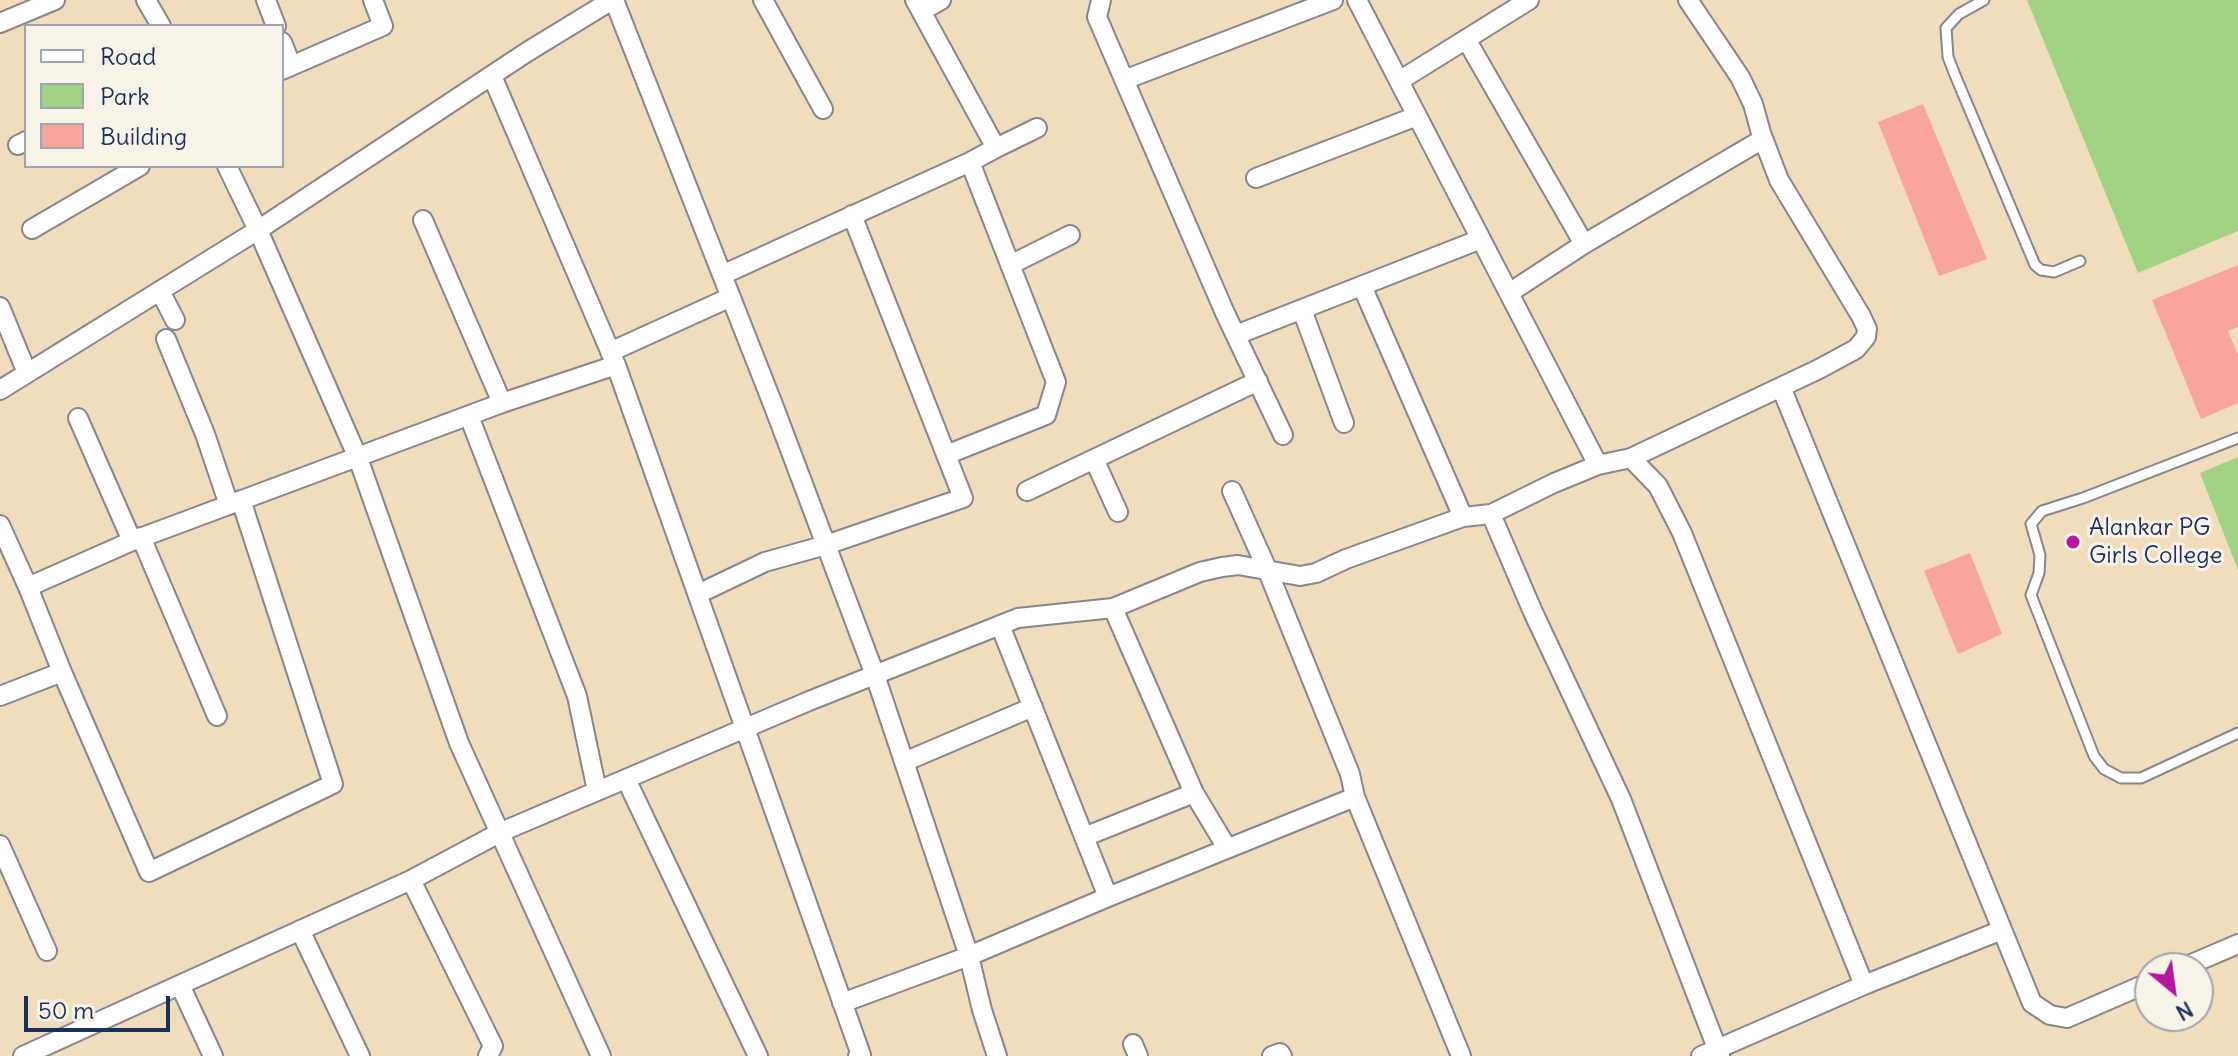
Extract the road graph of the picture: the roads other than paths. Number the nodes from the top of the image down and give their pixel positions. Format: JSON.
{"nodes":[{"id":1,"x":55,"y":0,"type":"edge"},
{"id":2,"x":146,"y":0,"type":"edge"},
{"id":3,"x":266,"y":0,"type":"edge"},
{"id":4,"x":373,"y":0,"type":"edge"},
{"id":5,"x":613,"y":0,"type":"edge"},
{"id":6,"x":763,"y":0,"type":"edge"},
{"id":7,"x":941,"y":0,"type":"edge"},
{"id":8,"x":1101,"y":0,"type":"edge"},
{"id":9,"x":1333,"y":0,"type":"edge"},
{"id":10,"x":1357,"y":0,"type":"edge"},
{"id":11,"x":1529,"y":0,"type":"edge"},
{"id":12,"x":1688,"y":0,"type":"edge"},
{"id":13,"x":1984,"y":0,"type":"edge"},
{"id":14,"x":919,"y":6,"type":"edge"},
{"id":15,"x":0,"y":23,"type":"edge"},
{"id":16,"x":160,"y":24,"type":"edge"},
{"id":17,"x":275,"y":24,"type":"edge"},
{"id":18,"x":1466,"y":39,"type":"junction"},
{"id":19,"x":287,"y":68,"type":"edge"},
{"id":20,"x":492,"y":76,"type":"junction"},
{"id":21,"x":1124,"y":80,"type":"junction"},
{"id":22,"x":1399,"y":81,"type":"junction"},
{"id":23,"x":823,"y":109,"type":"dead end"},
{"id":24,"x":1417,"y":116,"type":"junction"},
{"id":25,"x":1037,"y":128,"type":"dead end"},
{"id":26,"x":1763,"y":139,"type":"junction"},
{"id":27,"x":996,"y":148,"type":"junction"},
{"id":28,"x":970,"y":162,"type":"junction"},
{"id":29,"x":137,"y":168,"type":"edge"},
{"id":30,"x":228,"y":168,"type":"edge"},
{"id":31,"x":1256,"y":178,"type":"dead end"},
{"id":32,"x":852,"y":215,"type":"junction"},
{"id":33,"x":423,"y":220,"type":"dead end"},
{"id":34,"x":32,"y":229,"type":"dead end"},
{"id":35,"x":258,"y":230,"type":"junction"},
{"id":36,"x":1070,"y":235,"type":"dead end"},
{"id":37,"x":1481,"y":239,"type":"junction"},
{"id":38,"x":1584,"y":244,"type":"junction"},
{"id":39,"x":2080,"y":261,"type":"dead end"},
{"id":40,"x":1010,"y":265,"type":"junction"},
{"id":41,"x":722,"y":275,"type":"junction"},
{"id":42,"x":1362,"y":286,"type":"junction"},
{"id":43,"x":160,"y":291,"type":"junction"},
{"id":44,"x":1509,"y":293,"type":"junction"},
{"id":45,"x":731,"y":297,"type":"junction"},
{"id":46,"x":0,"y":307,"type":"edge"},
{"id":47,"x":1302,"y":310,"type":"junction"},
{"id":48,"x":175,"y":320,"type":"dead end"},
{"id":49,"x":1236,"y":335,"type":"junction"},
{"id":50,"x":166,"y":339,"type":"dead end"},
{"id":51,"x":613,"y":358,"type":"junction"},
{"id":52,"x":27,"y":373,"type":"junction"},
{"id":53,"x":1258,"y":381,"type":"junction"},
{"id":54,"x":1781,"y":387,"type":"junction"},
{"id":55,"x":0,"y":390,"type":"edge"},
{"id":56,"x":502,"y":403,"type":"junction"},
{"id":57,"x":469,"y":416,"type":"junction"},
{"id":58,"x":78,"y":418,"type":"dead end"},
{"id":59,"x":1344,"y":423,"type":"dead end"},
{"id":60,"x":1283,"y":435,"type":"dead end"},
{"id":61,"x":2238,"y":438,"type":"edge"},
{"id":62,"x":946,"y":455,"type":"junction"},
{"id":63,"x":358,"y":458,"type":"junction"},
{"id":64,"x":1631,"y":458,"type":"junction"},
{"id":65,"x":1094,"y":459,"type":"junction"},
{"id":66,"x":1598,"y":465,"type":"junction"},
{"id":67,"x":1027,"y":491,"type":"dead end"},
{"id":68,"x":1232,"y":491,"type":"dead end"},
{"id":69,"x":235,"y":503,"type":"junction"},
{"id":70,"x":1118,"y":512,"type":"dead end"},
{"id":71,"x":1491,"y":514,"type":"junction"},
{"id":72,"x":1463,"y":517,"type":"junction"},
{"id":73,"x":0,"y":525,"type":"edge"},
{"id":74,"x":136,"y":539,"type":"junction"},
{"id":75,"x":826,"y":545,"type":"junction"},
{"id":76,"x":1267,"y":569,"type":"junction"},
{"id":77,"x":28,"y":587,"type":"junction"},
{"id":78,"x":698,"y":594,"type":"junction"},
{"id":79,"x":1113,"y":608,"type":"junction"},
{"id":80,"x":1000,"y":625,"type":"junction"},
{"id":81,"x":62,"y":672,"type":"junction"},
{"id":82,"x":875,"y":675,"type":"junction"},
{"id":83,"x":0,"y":696,"type":"edge"},
{"id":84,"x":1033,"y":707,"type":"junction"},
{"id":85,"x":217,"y":716,"type":"dead end"},
{"id":86,"x":745,"y":729,"type":"junction"},
{"id":87,"x":2238,"y":733,"type":"edge"},
{"id":88,"x":904,"y":762,"type":"junction"},
{"id":89,"x":626,"y":779,"type":"junction"},
{"id":90,"x":597,"y":791,"type":"junction"},
{"id":91,"x":1194,"y":793,"type":"junction"},
{"id":92,"x":1355,"y":797,"type":"junction"},
{"id":93,"x":501,"y":832,"type":"junction"},
{"id":94,"x":1084,"y":837,"type":"junction"},
{"id":95,"x":0,"y":845,"type":"edge"},
{"id":96,"x":1227,"y":848,"type":"junction"},
{"id":97,"x":411,"y":880,"type":"junction"},
{"id":98,"x":1108,"y":897,"type":"junction"},
{"id":99,"x":300,"y":930,"type":"junction"},
{"id":100,"x":2002,"y":930,"type":"junction"},
{"id":101,"x":2238,"y":944,"type":"edge"},
{"id":102,"x":47,"y":951,"type":"dead end"},
{"id":103,"x":2214,"y":954,"type":"edge"},
{"id":104,"x":969,"y":956,"type":"junction"},
{"id":105,"x":180,"y":985,"type":"junction"},
{"id":106,"x":1864,"y":985,"type":"junction"},
{"id":107,"x":2134,"y":989,"type":"edge"},
{"id":108,"x":842,"y":1003,"type":"junction"},
{"id":109,"x":1712,"y":1054,"type":"edge"},
{"id":110,"x":23,"y":1056,"type":"edge"},
{"id":111,"x":213,"y":1056,"type":"edge"},
{"id":112,"x":360,"y":1056,"type":"edge"},
{"id":113,"x":488,"y":1056,"type":"edge"},
{"id":114,"x":601,"y":1056,"type":"edge"},
{"id":115,"x":758,"y":1056,"type":"edge"},
{"id":116,"x":858,"y":1056,"type":"edge"},
{"id":117,"x":997,"y":1056,"type":"edge"},
{"id":118,"x":1272,"y":1056,"type":"edge"},
{"id":119,"x":1282,"y":1056,"type":"edge"},
{"id":120,"x":1461,"y":1056,"type":"edge"}],
"edges":[{"from":1,"to":15,"type":"street"},
{"from":2,"to":16,"type":"street"},
{"from":3,"to":17,"type":"street"},
{"from":4,"to":19,"type":"street"},
{"from":5,"to":20,"type":"street"},
{"from":5,"to":41,"type":"street"},
{"from":6,"to":23,"type":"street"},
{"from":7,"to":14,"type":"street"},
{"from":8,"to":21,"type":"street"},
{"from":9,"to":21,"type":"street"},
{"from":10,"to":22,"type":"street"},
{"from":11,"to":18,"type":"street"},
{"from":12,"to":26,"type":"street"},
{"from":13,"to":39,"type":"lane"},
{"from":14,"to":27,"type":"street"},
{"from":18,"to":22,"type":"street"},
{"from":18,"to":38,"type":"street"},
{"from":20,"to":35,"type":"street"},
{"from":20,"to":51,"type":"street"},
{"from":21,"to":49,"type":"street"},
{"from":22,"to":24,"type":"street"},
{"from":24,"to":31,"type":"street"},
{"from":24,"to":37,"type":"street"},
{"from":25,"to":27,"type":"street"},
{"from":26,"to":38,"type":"street"},
{"from":26,"to":54,"type":"street"},
{"from":27,"to":28,"type":"street"},
{"from":28,"to":32,"type":"street"},
{"from":28,"to":40,"type":"street"},
{"from":29,"to":34,"type":"street"},
{"from":30,"to":35,"type":"street"},
{"from":32,"to":41,"type":"street"},
{"from":32,"to":62,"type":"street"},
{"from":33,"to":56,"type":"street"},
{"from":35,"to":43,"type":"street"},
{"from":35,"to":63,"type":"street"},
{"from":36,"to":40,"type":"street"},
{"from":37,"to":42,"type":"street"},
{"from":37,"to":44,"type":"street"},
{"from":38,"to":44,"type":"street"},
{"from":40,"to":62,"type":"street"},
{"from":41,"to":45,"type":"street"},
{"from":42,"to":47,"type":"street"},
{"from":42,"to":72,"type":"street"},
{"from":43,"to":48,"type":"street"},
{"from":43,"to":52,"type":"street"},
{"from":44,"to":66,"type":"street"},
{"from":45,"to":51,"type":"street"},
{"from":45,"to":75,"type":"street"},
{"from":46,"to":52,"type":"street"},
{"from":47,"to":49,"type":"street"},
{"from":47,"to":59,"type":"street"},
{"from":49,"to":53,"type":"street"},
{"from":50,"to":69,"type":"street"},
{"from":51,"to":56,"type":"street"},
{"from":51,"to":78,"type":"street"},
{"from":52,"to":55,"type":"street"},
{"from":53,"to":60,"type":"street"},
{"from":53,"to":65,"type":"street"},
{"from":54,"to":64,"type":"street"},
{"from":54,"to":100,"type":"street"},
{"from":56,"to":57,"type":"street"},
{"from":57,"to":63,"type":"street"},
{"from":57,"to":90,"type":"street"},
{"from":58,"to":74,"type":"street"},
{"from":61,"to":87,"type":"lane"},
{"from":62,"to":75,"type":"street"},
{"from":63,"to":69,"type":"street"},
{"from":63,"to":93,"type":"street"},
{"from":64,"to":66,"type":"street"},
{"from":64,"to":106,"type":"street"},
{"from":65,"to":67,"type":"street"},
{"from":65,"to":70,"type":"street"},
{"from":66,"to":71,"type":"street"},
{"from":68,"to":76,"type":"street"},
{"from":69,"to":74,"type":"street"},
{"from":69,"to":81,"type":"street"},
{"from":71,"to":72,"type":"street"},
{"from":71,"to":109,"type":"street"},
{"from":72,"to":76,"type":"street"},
{"from":73,"to":77,"type":"street"},
{"from":74,"to":77,"type":"street"},
{"from":74,"to":85,"type":"street"},
{"from":75,"to":78,"type":"street"},
{"from":75,"to":82,"type":"street"},
{"from":76,"to":79,"type":"street"},
{"from":76,"to":92,"type":"street"},
{"from":77,"to":81,"type":"street"},
{"from":78,"to":86,"type":"street"},
{"from":79,"to":80,"type":"street"},
{"from":79,"to":91,"type":"street"},
{"from":80,"to":82,"type":"street"},
{"from":80,"to":84,"type":"street"},
{"from":81,"to":83,"type":"street"},
{"from":82,"to":86,"type":"street"},
{"from":82,"to":88,"type":"street"},
{"from":84,"to":88,"type":"street"},
{"from":84,"to":94,"type":"street"},
{"from":86,"to":89,"type":"street"},
{"from":86,"to":108,"type":"street"},
{"from":88,"to":104,"type":"street"},
{"from":89,"to":90,"type":"street"},
{"from":89,"to":115,"type":"street"},
{"from":90,"to":93,"type":"street"},
{"from":91,"to":94,"type":"street"},
{"from":91,"to":96,"type":"street"},
{"from":92,"to":96,"type":"street"},
{"from":92,"to":120,"type":"street"},
{"from":93,"to":97,"type":"street"},
{"from":93,"to":114,"type":"street"},
{"from":94,"to":98,"type":"street"},
{"from":95,"to":102,"type":"street"},
{"from":96,"to":98,"type":"street"},
{"from":97,"to":99,"type":"street"},
{"from":97,"to":113,"type":"street"},
{"from":98,"to":104,"type":"street"},
{"from":99,"to":105,"type":"street"},
{"from":99,"to":112,"type":"street"},
{"from":100,"to":106,"type":"street"},
{"from":100,"to":107,"type":"street"},
{"from":101,"to":103,"type":"street"},
{"from":104,"to":108,"type":"street"},
{"from":104,"to":117,"type":"street"},
{"from":105,"to":110,"type":"street"},
{"from":105,"to":111,"type":"street"},
{"from":106,"to":109,"type":"street"},
{"from":108,"to":116,"type":"street"},
{"from":118,"to":119,"type":"street"}]}
